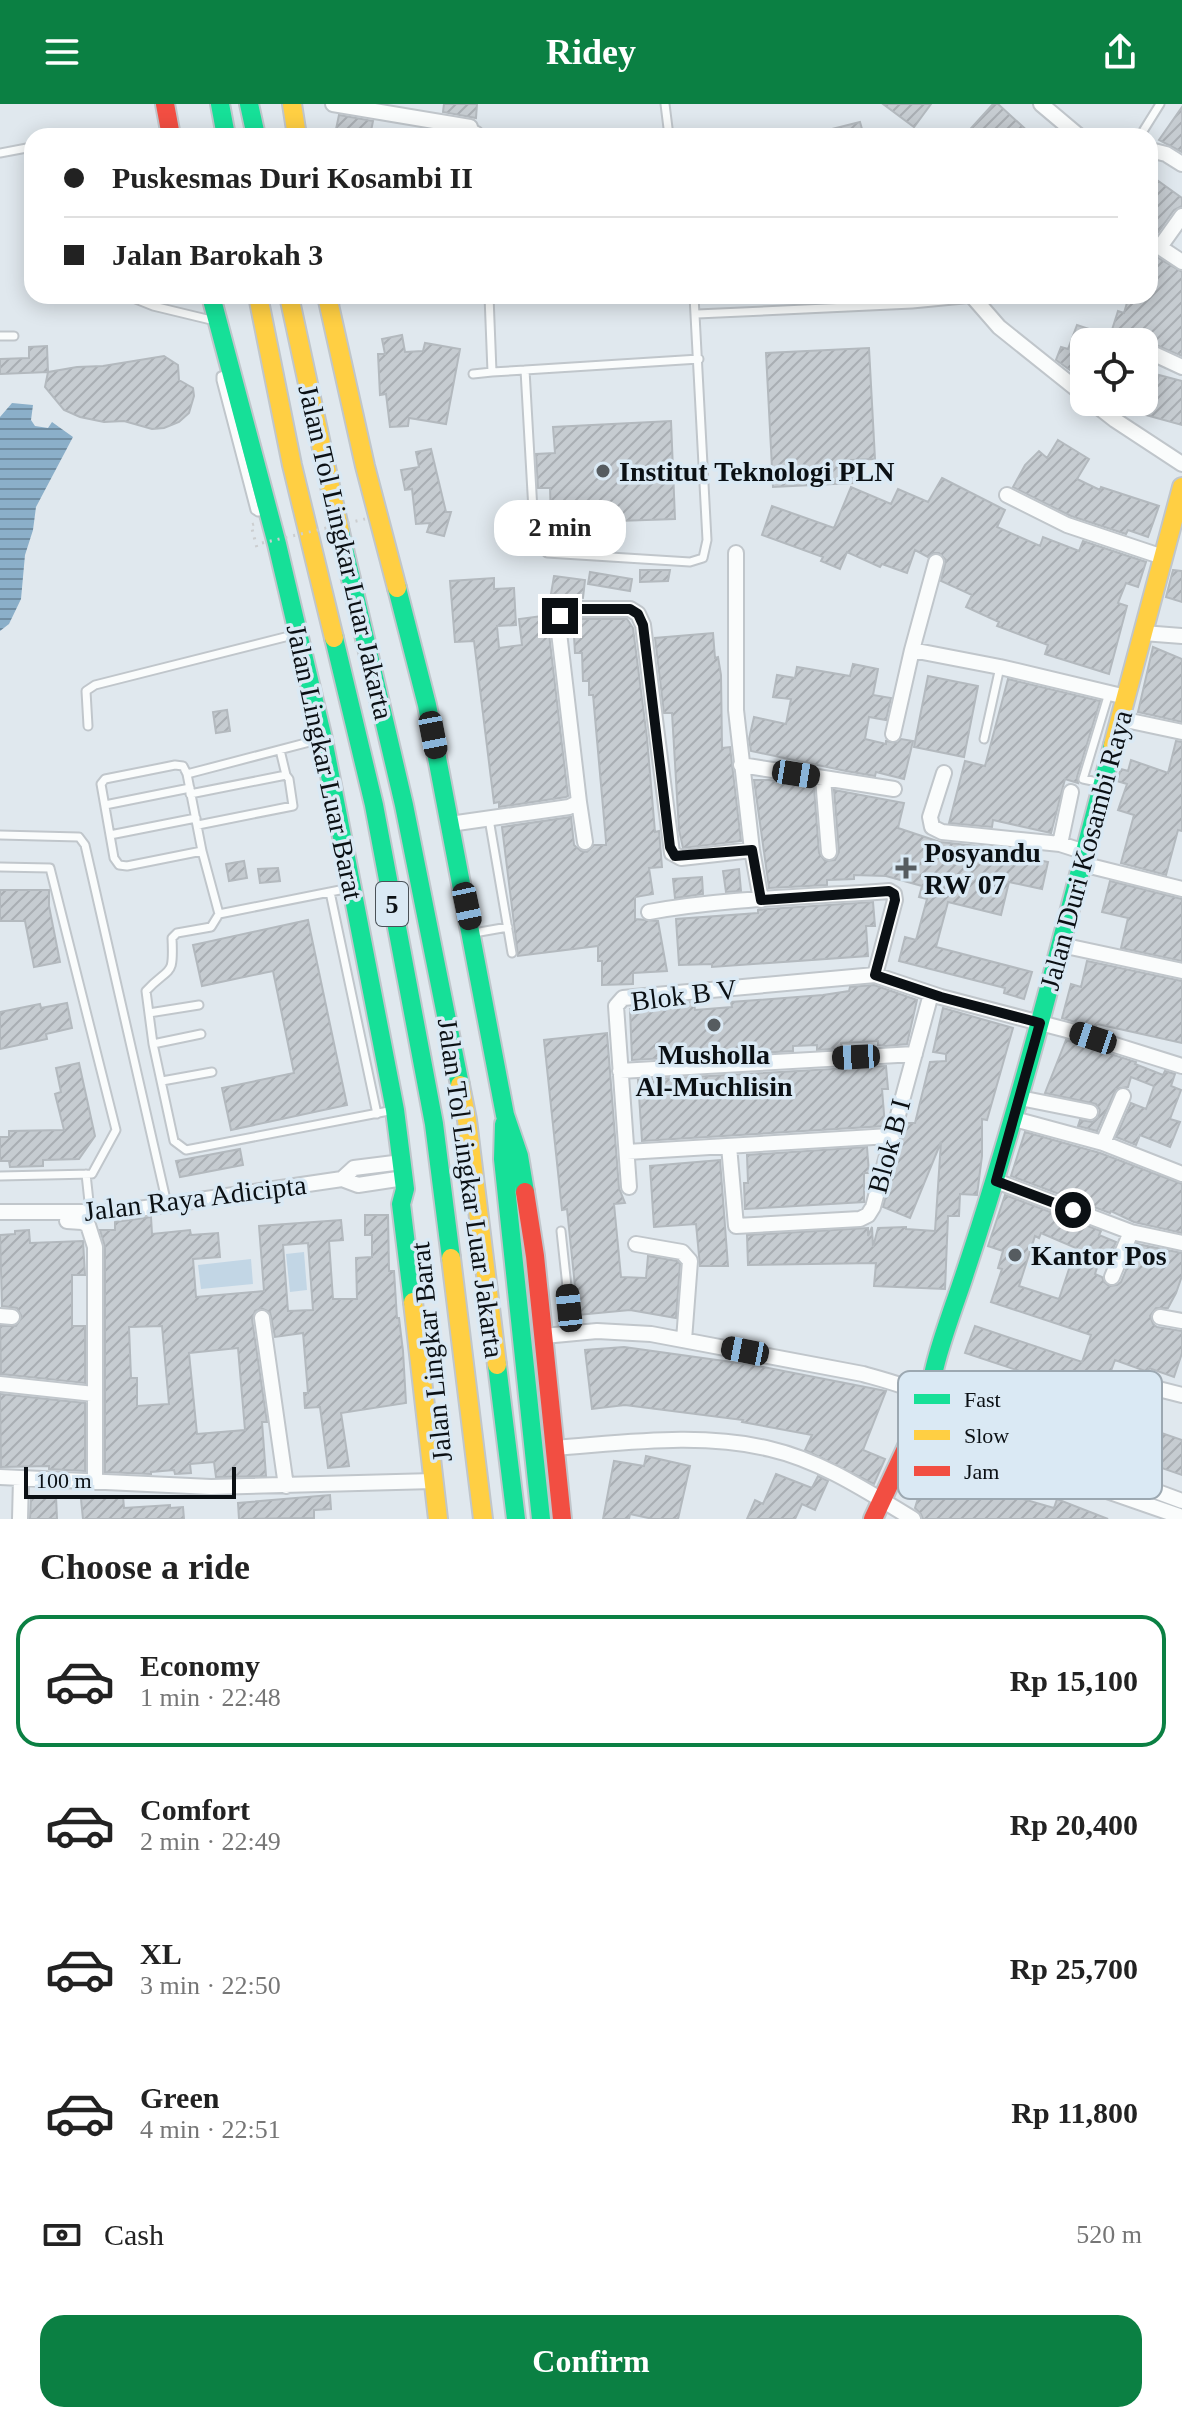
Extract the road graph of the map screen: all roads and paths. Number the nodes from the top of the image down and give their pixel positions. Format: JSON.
{"nodes":[{"id":1,"x":165,"y":104,"type":"edge"},
{"id":2,"x":220,"y":104,"type":"edge"},
{"id":3,"x":249,"y":104,"type":"edge"},
{"id":4,"x":292,"y":104,"type":"edge"},
{"id":5,"x":665,"y":104,"type":"edge"},
{"id":6,"x":1041,"y":104,"type":"edge"},
{"id":7,"x":1160,"y":104,"type":"edge"},
{"id":8,"x":340,"y":105,"type":"edge"},
{"id":9,"x":169,"y":128,"type":"edge"},
{"id":10,"x":224,"y":128,"type":"edge"},
{"id":11,"x":254,"y":128,"type":"edge"},
{"id":12,"x":296,"y":128,"type":"edge"},
{"id":13,"x":455,"y":128,"type":"edge"},
{"id":14,"x":668,"y":128,"type":"edge"},
{"id":15,"x":1070,"y":128,"type":"edge"},
{"id":16,"x":1145,"y":128,"type":"edge"},
{"id":17,"x":24,"y":148,"type":"edge"},
{"id":18,"x":1158,"y":152,"type":"edge"},
{"id":19,"x":0,"y":153,"type":"edge"},
{"id":20,"x":1182,"y":164,"type":"edge"},
{"id":21,"x":1182,"y":216,"type":"edge"},
{"id":22,"x":1182,"y":262,"type":"edge"},
{"id":23,"x":148,"y":304,"type":"edge"},
{"id":24,"x":213,"y":304,"type":"edge"},
{"id":25,"x":260,"y":304,"type":"edge"},
{"id":26,"x":291,"y":304,"type":"edge"},
{"id":27,"x":329,"y":304,"type":"edge"},
{"id":28,"x":489,"y":304,"type":"edge"},
{"id":29,"x":695,"y":304,"type":"edge"},
{"id":30,"x":912,"y":304,"type":"edge"},
{"id":31,"x":979,"y":304,"type":"edge"},
{"id":32,"x":697,"y":314,"type":"junction"},
{"id":33,"x":218,"y":321,"type":"junction"},
{"id":34,"x":0,"y":336,"type":"edge"},
{"id":35,"x":14,"y":336,"type":"dead end"},
{"id":36,"x":1158,"y":356,"type":"edge"},
{"id":37,"x":699,"y":359,"type":"junction"},
{"id":38,"x":1182,"y":367,"type":"edge"},
{"id":39,"x":525,"y":370,"type":"junction"},
{"id":40,"x":492,"y":372,"type":"junction"},
{"id":41,"x":473,"y":374,"type":"dead end"},
{"id":42,"x":1070,"y":384,"type":"edge"},
{"id":43,"x":1110,"y":416,"type":"edge"},
{"id":44,"x":1182,"y":464,"type":"edge"},
{"id":45,"x":1182,"y":487,"type":"edge"},
{"id":46,"x":1007,"y":495,"type":"dead end"},
{"id":47,"x":365,"y":519,"type":"dead end"},
{"id":48,"x":262,"y":543,"type":"dead end"},
{"id":49,"x":1170,"y":552,"type":"edge"},
{"id":50,"x":736,"y":553,"type":"dead end"},
{"id":51,"x":936,"y":562,"type":"dead end"},
{"id":52,"x":299,"y":633,"type":"junction"},
{"id":53,"x":1143,"y":633,"type":"junction"},
{"id":54,"x":1182,"y":636,"type":"edge"},
{"id":55,"x":912,"y":650,"type":"junction"},
{"id":56,"x":1000,"y":667,"type":"junction"},
{"id":57,"x":1118,"y":695,"type":"junction"},
{"id":58,"x":1121,"y":719,"type":"junction"},
{"id":59,"x":88,"y":726,"type":"dead end"},
{"id":60,"x":1182,"y":732,"type":"edge"},
{"id":61,"x":893,"y":734,"type":"dead end"},
{"id":62,"x":323,"y":739,"type":"junction"},
{"id":63,"x":984,"y":739,"type":"dead end"},
{"id":64,"x":280,"y":750,"type":"junction"},
{"id":65,"x":741,"y":765,"type":"junction"},
{"id":66,"x":944,"y":773,"type":"dead end"},
{"id":67,"x":187,"y":774,"type":"junction"},
{"id":68,"x":286,"y":775,"type":"junction"},
{"id":69,"x":823,"y":778,"type":"junction"},
{"id":70,"x":1103,"y":783,"type":"junction"},
{"id":71,"x":894,"y":789,"type":"dead end"},
{"id":72,"x":190,"y":791,"type":"junction"},
{"id":73,"x":1071,"y":792,"type":"dead end"},
{"id":74,"x":579,"y":802,"type":"junction"},
{"id":75,"x":105,"y":805,"type":"junction"},
{"id":76,"x":489,"y":819,"type":"junction"},
{"id":77,"x":197,"y":821,"type":"junction"},
{"id":78,"x":450,"y":824,"type":"junction"},
{"id":79,"x":0,"y":835,"type":"edge"},
{"id":80,"x":110,"y":835,"type":"junction"},
{"id":81,"x":585,"y":842,"type":"dead end"},
{"id":82,"x":1060,"y":844,"type":"junction"},
{"id":83,"x":752,"y":850,"type":"junction"},
{"id":84,"x":202,"y":851,"type":"junction"},
{"id":85,"x":829,"y":852,"type":"dead end"},
{"id":86,"x":1084,"y":858,"type":"junction"},
{"id":87,"x":0,"y":867,"type":"edge"},
{"id":88,"x":352,"y":888,"type":"junction"},
{"id":89,"x":1182,"y":889,"type":"edge"},
{"id":90,"x":330,"y":892,"type":"junction"},
{"id":91,"x":761,"y":900,"type":"junction"},
{"id":92,"x":649,"y":912,"type":"dead end"},
{"id":93,"x":219,"y":914,"type":"junction"},
{"id":94,"x":508,"y":927,"type":"junction"},
{"id":95,"x":472,"y":933,"type":"junction"},
{"id":96,"x":1061,"y":945,"type":"junction"},
{"id":97,"x":512,"y":953,"type":"dead end"},
{"id":98,"x":1182,"y":971,"type":"edge"},
{"id":99,"x":875,"y":975,"type":"junction"},
{"id":100,"x":931,"y":994,"type":"junction"},
{"id":101,"x":199,"y":1005,"type":"dead end"},
{"id":102,"x":149,"y":1013,"type":"junction"},
{"id":103,"x":1040,"y":1023,"type":"junction"},
{"id":104,"x":201,"y":1034,"type":"dead end"},
{"id":105,"x":153,"y":1044,"type":"junction"},
{"id":106,"x":915,"y":1054,"type":"junction"},
{"id":107,"x":1182,"y":1066,"type":"edge"},
{"id":108,"x":620,"y":1071,"type":"junction"},
{"id":109,"x":212,"y":1072,"type":"dead end"},
{"id":110,"x":162,"y":1081,"type":"junction"},
{"id":111,"x":1123,"y":1096,"type":"dead end"},
{"id":112,"x":1020,"y":1098,"type":"junction"},
{"id":113,"x":386,"y":1112,"type":"junction"},
{"id":114,"x":1090,"y":1112,"type":"dead end"},
{"id":115,"x":505,"y":1115,"type":"junction"},
{"id":116,"x":1014,"y":1119,"type":"junction"},
{"id":117,"x":890,"y":1136,"type":"junction"},
{"id":118,"x":1103,"y":1143,"type":"junction"},
{"id":119,"x":729,"y":1146,"type":"junction"},
{"id":120,"x":627,"y":1152,"type":"junction"},
{"id":121,"x":86,"y":1174,"type":"junction"},
{"id":122,"x":1182,"y":1174,"type":"edge"},
{"id":123,"x":0,"y":1176,"type":"edge"},
{"id":124,"x":404,"y":1176,"type":"junction"},
{"id":125,"x":996,"y":1181,"type":"junction"},
{"id":126,"x":629,"y":1187,"type":"dead end"},
{"id":127,"x":168,"y":1206,"type":"junction"},
{"id":128,"x":0,"y":1212,"type":"edge"},
{"id":129,"x":91,"y":1213,"type":"junction"},
{"id":130,"x":0,"y":1221,"type":"edge"},
{"id":131,"x":561,"y":1231,"type":"dead end"},
{"id":132,"x":1131,"y":1232,"type":"junction"},
{"id":133,"x":1182,"y":1243,"type":"edge"},
{"id":134,"x":636,"y":1244,"type":"dead end"},
{"id":135,"x":1112,"y":1277,"type":"dead end"},
{"id":136,"x":1160,"y":1317,"type":"dead end"},
{"id":137,"x":262,"y":1318,"type":"dead end"},
{"id":138,"x":1182,"y":1321,"type":"edge"},
{"id":139,"x":572,"y":1333,"type":"junction"},
{"id":140,"x":544,"y":1336,"type":"junction"},
{"id":141,"x":684,"y":1340,"type":"junction"},
{"id":142,"x":931,"y":1371,"type":"edge"},
{"id":143,"x":0,"y":1384,"type":"edge"},
{"id":144,"x":898,"y":1386,"type":"edge"},
{"id":145,"x":1162,"y":1390,"type":"edge"},
{"id":146,"x":94,"y":1394,"type":"junction"},
{"id":147,"x":1182,"y":1395,"type":"edge"},
{"id":148,"x":554,"y":1448,"type":"junction"},
{"id":149,"x":898,"y":1467,"type":"edge"},
{"id":150,"x":0,"y":1477,"type":"edge"},
{"id":151,"x":21,"y":1478,"type":"junction"},
{"id":152,"x":96,"y":1478,"type":"junction"},
{"id":153,"x":434,"y":1481,"type":"junction"},
{"id":154,"x":286,"y":1486,"type":"junction"},
{"id":155,"x":1162,"y":1494,"type":"edge"},
{"id":156,"x":1130,"y":1499,"type":"edge"},
{"id":157,"x":883,"y":1500,"type":"junction"},
{"id":158,"x":1182,"y":1501,"type":"edge"},
{"id":159,"x":1182,"y":1517,"type":"edge"},
{"id":160,"x":20,"y":1519,"type":"edge"},
{"id":161,"x":438,"y":1519,"type":"edge"},
{"id":162,"x":448,"y":1519,"type":"edge"},
{"id":163,"x":483,"y":1519,"type":"edge"},
{"id":164,"x":516,"y":1519,"type":"edge"},
{"id":165,"x":541,"y":1519,"type":"edge"},
{"id":166,"x":562,"y":1519,"type":"edge"},
{"id":167,"x":873,"y":1519,"type":"edge"},
{"id":168,"x":913,"y":1519,"type":"edge"}],
"edges":[{"from":1,"to":9,"type":"main road"},
{"from":2,"to":10,"type":"main road"},
{"from":3,"to":11,"type":"main road"},
{"from":4,"to":12,"type":"main road"},
{"from":5,"to":14,"type":"lane"},
{"from":6,"to":15,"type":"street"},
{"from":7,"to":16,"type":"lane"},
{"from":8,"to":13,"type":"street"},
{"from":17,"to":19,"type":"lane"},
{"from":18,"to":20,"type":"street"},
{"from":21,"to":22,"type":"street"},
{"from":23,"to":33,"type":"lane"},
{"from":24,"to":33,"type":"main road","name":"Jalan Lingkar Luar Barat"},
{"from":25,"to":163,"type":"main road","name":"Jalan Tol Lingkar Luar Jakarta","number":"5"},
{"from":26,"to":164,"type":"main road","name":"Jalan Tol Lingkar Luar Jakarta","number":"5"},
{"from":27,"to":78,"type":"main road"},
{"from":28,"to":40,"type":"lane"},
{"from":29,"to":32,"type":"lane"},
{"from":30,"to":32,"type":"lane"},
{"from":31,"to":42,"type":"street"},
{"from":32,"to":37,"type":"lane"},
{"from":33,"to":52,"type":"main road","name":"Jalan Lingkar Luar Barat"},
{"from":34,"to":35,"type":"lane"},
{"from":36,"to":38,"type":"street"},
{"from":37,"to":39,"type":"lane"},
{"from":37,"to":39,"type":"lane"},
{"from":39,"to":40,"type":"lane"},
{"from":40,"to":41,"type":"lane"},
{"from":43,"to":44,"type":"street"},
{"from":45,"to":49,"type":"main road","name":"Jalan Duri Kosambi Raya"},
{"from":46,"to":49,"type":"street"},
{"from":47,"to":48,"type":"path","bridge":true},
{"from":49,"to":53,"type":"main road","name":"Jalan Duri Kosambi Raya"},
{"from":50,"to":65,"type":"street"},
{"from":51,"to":55,"type":"street"},
{"from":52,"to":59,"type":"lane"},
{"from":52,"to":62,"type":"main road","name":"Jalan Lingkar Luar Barat"},
{"from":53,"to":54,"type":"street"},
{"from":53,"to":57,"type":"main road","name":"Jalan Duri Kosambi Raya"},
{"from":55,"to":56,"type":"street"},
{"from":55,"to":61,"type":"street"},
{"from":56,"to":57,"type":"street"},
{"from":56,"to":63,"type":"lane"},
{"from":57,"to":58,"type":"main road","name":"Jalan Duri Kosambi Raya"},
{"from":57,"to":70,"type":"lane"},
{"from":58,"to":60,"type":"street"},
{"from":58,"to":70,"type":"main road","name":"Jalan Duri Kosambi Raya"},
{"from":62,"to":64,"type":"lane"},
{"from":62,"to":88,"type":"main road","name":"Jalan Lingkar Luar Barat"},
{"from":64,"to":67,"type":"lane"},
{"from":64,"to":68,"type":"lane"},
{"from":65,"to":69,"type":"street"},
{"from":65,"to":83,"type":"street"},
{"from":66,"to":82,"type":"street"},
{"from":67,"to":72,"type":"lane"},
{"from":67,"to":75,"type":"lane"},
{"from":68,"to":72,"type":"lane"},
{"from":68,"to":77,"type":"lane"},
{"from":69,"to":71,"type":"street"},
{"from":69,"to":85,"type":"street"},
{"from":70,"to":86,"type":"main road","name":"Jalan Duri Kosambi Raya"},
{"from":72,"to":75,"type":"lane"},
{"from":72,"to":77,"type":"lane"},
{"from":73,"to":82,"type":"street"},
{"from":74,"to":76,"type":"street"},
{"from":74,"to":81,"type":"street"},
{"from":74,"to":83,"type":"street"},
{"from":75,"to":80,"type":"lane"},
{"from":76,"to":78,"type":"street"},
{"from":76,"to":94,"type":"lane"},
{"from":77,"to":80,"type":"lane"},
{"from":77,"to":84,"type":"lane"},
{"from":78,"to":95,"type":"main road"},
{"from":79,"to":127,"type":"lane"},
{"from":80,"to":84,"type":"lane"},
{"from":82,"to":86,"type":"street"},
{"from":83,"to":91,"type":"street"},
{"from":84,"to":93,"type":"lane"},
{"from":86,"to":89,"type":"street"},
{"from":86,"to":96,"type":"main road","name":"Jalan Duri Kosambi Raya"},
{"from":87,"to":121,"type":"lane"},
{"from":88,"to":90,"type":"lane"},
{"from":88,"to":113,"type":"main road","name":"Jalan Lingkar Luar Barat"},
{"from":90,"to":93,"type":"lane"},
{"from":90,"to":113,"type":"lane"},
{"from":91,"to":92,"type":"street"},
{"from":91,"to":99,"type":"street"},
{"from":93,"to":102,"type":"lane"},
{"from":94,"to":95,"type":"lane"},
{"from":94,"to":97,"type":"lane"},
{"from":95,"to":115,"type":"main road"},
{"from":96,"to":98,"type":"street"},
{"from":96,"to":103,"type":"main road","name":"Jalan Duri Kosambi Raya"},
{"from":99,"to":100,"type":"street","name":"Blok B V"},
{"from":99,"to":108,"type":"street","name":"Blok B V"},
{"from":100,"to":103,"type":"street","name":"Blok B V"},
{"from":100,"to":106,"type":"street","name":"Blok B I"},
{"from":101,"to":102,"type":"lane"},
{"from":102,"to":105,"type":"lane"},
{"from":103,"to":107,"type":"street","name":"Blok B V"},
{"from":103,"to":112,"type":"main road","name":"Jalan Duri Kosambi Raya"},
{"from":104,"to":105,"type":"lane"},
{"from":105,"to":110,"type":"lane"},
{"from":106,"to":108,"type":"street"},
{"from":106,"to":117,"type":"street","name":"Blok B I"},
{"from":108,"to":120,"type":"street","name":"Blok B V"},
{"from":109,"to":110,"type":"lane"},
{"from":110,"to":113,"type":"lane"},
{"from":111,"to":118,"type":"street"},
{"from":112,"to":114,"type":"street"},
{"from":112,"to":116,"type":"main road","name":"Jalan Duri Kosambi Raya"},
{"from":113,"to":124,"type":"main road","name":"Jalan Lingkar Luar Barat"},
{"from":115,"to":140,"type":"main road"},
{"from":115,"to":165,"type":"main road"},
{"from":116,"to":118,"type":"street"},
{"from":116,"to":125,"type":"main road","name":"Jalan Duri Kosambi Raya"},
{"from":117,"to":119,"type":"street"},
{"from":117,"to":119,"type":"street","name":"Blok B I"},
{"from":118,"to":122,"type":"street"},
{"from":119,"to":120,"type":"street"},
{"from":120,"to":126,"type":"street","name":"Blok B V"},
{"from":121,"to":123,"type":"lane"},
{"from":121,"to":129,"type":"lane"},
{"from":124,"to":127,"type":"street","name":"Jalan Raya Adicipta"},
{"from":124,"to":153,"type":"main road","name":"Jalan Lingkar Luar Barat"},
{"from":124,"to":162,"type":"main road","name":"Jalan Lingkar Barat"},
{"from":125,"to":132,"type":"street"},
{"from":125,"to":142,"type":"main road","name":"Jalan Duri Kosambi Raya"},
{"from":127,"to":129,"type":"street","name":"Jalan Raya Adicipta"},
{"from":128,"to":129,"type":"street","name":"Jalan Raya Adicipta"},
{"from":130,"to":146,"type":"street"},
{"from":131,"to":139,"type":"lane"},
{"from":132,"to":133,"type":"street"},
{"from":132,"to":135,"type":"street"},
{"from":134,"to":141,"type":"street"},
{"from":136,"to":138,"type":"street"},
{"from":137,"to":154,"type":"street"},
{"from":139,"to":140,"type":"street"},
{"from":139,"to":141,"type":"street"},
{"from":140,"to":148,"type":"main road"},
{"from":141,"to":144,"type":"street"},
{"from":143,"to":146,"type":"street"},
{"from":145,"to":147,"type":"street"},
{"from":146,"to":152,"type":"street"},
{"from":148,"to":157,"type":"street"},
{"from":148,"to":166,"type":"main road"},
{"from":149,"to":157,"type":"main road","name":"Jalan Duri Kosambi Raya"},
{"from":150,"to":151,"type":"street"},
{"from":151,"to":152,"type":"street"},
{"from":151,"to":160,"type":"street"},
{"from":152,"to":154,"type":"street"},
{"from":153,"to":154,"type":"street"},
{"from":153,"to":161,"type":"main road","name":"Jalan Lingkar Luar Barat"},
{"from":155,"to":158,"type":"street"},
{"from":156,"to":159,"type":"street"},
{"from":157,"to":167,"type":"main road","name":"Jalan Duri Kosambi Raya"},
{"from":157,"to":168,"type":"street"}]}
